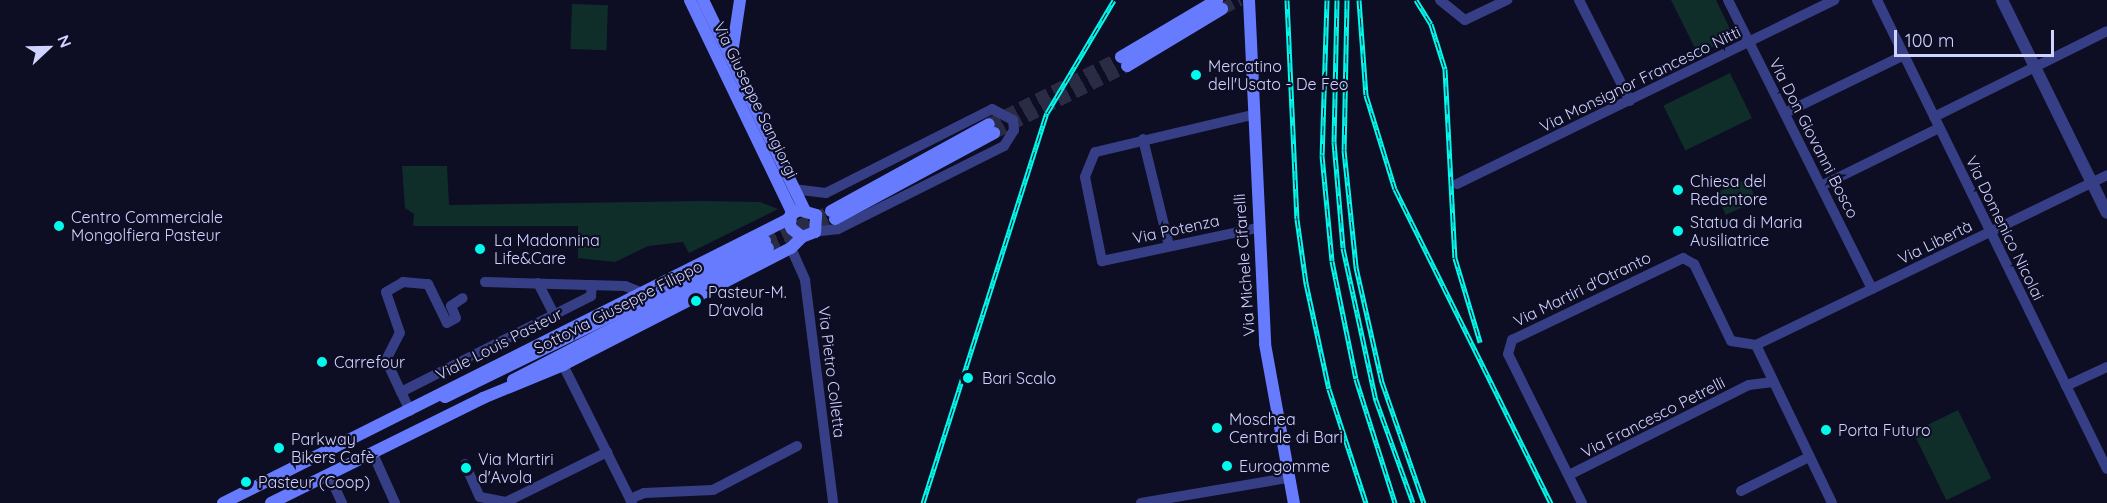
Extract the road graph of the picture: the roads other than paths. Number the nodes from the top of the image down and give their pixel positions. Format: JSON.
{"nodes":[{"id":1,"x":690,"y":0,"type":"edge"},
{"id":2,"x":703,"y":0,"type":"edge"},
{"id":3,"x":1249,"y":0,"type":"edge"},
{"id":4,"x":1440,"y":0,"type":"edge"},
{"id":5,"x":1507,"y":0,"type":"edge"},
{"id":6,"x":1579,"y":0,"type":"edge"},
{"id":7,"x":1728,"y":0,"type":"edge"},
{"id":8,"x":1835,"y":0,"type":"edge"},
{"id":9,"x":1876,"y":0,"type":"edge"},
{"id":10,"x":2002,"y":0,"type":"edge"},
{"id":11,"x":1219,"y":4,"type":"tunnel mouth"},
{"id":12,"x":738,"y":6,"type":"edge"},
{"id":13,"x":712,"y":19,"type":"junction"},
{"id":14,"x":2107,"y":31,"type":"edge"},
{"id":15,"x":1749,"y":42,"type":"junction"},
{"id":16,"x":1904,"y":55,"type":"junction"},
{"id":17,"x":1124,"y":62,"type":"tunnel mouth"},
{"id":18,"x":734,"y":63,"type":"junction"},
{"id":19,"x":2035,"y":67,"type":"junction"},
{"id":20,"x":1630,"y":101,"type":"junction"},
{"id":21,"x":1785,"y":113,"type":"junction"},
{"id":22,"x":1252,"y":115,"type":"junction"},
{"id":23,"x":1937,"y":123,"type":"junction"},
{"id":24,"x":971,"y":134,"type":"junction"},
{"id":25,"x":1143,"y":139,"type":"junction"},
{"id":26,"x":2107,"y":175,"type":"edge"},
{"id":27,"x":2092,"y":183,"type":"junction"},
{"id":28,"x":1457,"y":184,"type":"dead end"},
{"id":29,"x":1821,"y":186,"type":"junction"},
{"id":30,"x":793,"y":189,"type":"junction"},
{"id":31,"x":806,"y":209,"type":"junction"},
{"id":32,"x":2107,"y":213,"type":"edge"},
{"id":33,"x":791,"y":215,"type":"junction"},
{"id":34,"x":1257,"y":228,"type":"junction"},
{"id":35,"x":1990,"y":231,"type":"junction"},
{"id":36,"x":815,"y":232,"type":"junction"},
{"id":37,"x":802,"y":237,"type":"junction"},
{"id":38,"x":1169,"y":246,"type":"junction"},
{"id":39,"x":791,"y":248,"type":"junction"},
{"id":40,"x":485,"y":282,"type":"dead end"},
{"id":41,"x":538,"y":283,"type":"junction"},
{"id":42,"x":592,"y":285,"type":"junction"},
{"id":43,"x":1872,"y":289,"type":"junction"},
{"id":44,"x":640,"y":292,"type":"junction"},
{"id":45,"x":463,"y":298,"type":"dead end"},
{"id":46,"x":554,"y":315,"type":"junction"},
{"id":47,"x":1758,"y":350,"type":"junction"},
{"id":48,"x":563,"y":365,"type":"junction"},
{"id":49,"x":2107,"y":367,"type":"edge"},
{"id":50,"x":1773,"y":382,"type":"junction"},
{"id":51,"x":1750,"y":385,"type":"junction"},
{"id":52,"x":2066,"y":386,"type":"junction"},
{"id":53,"x":401,"y":392,"type":"junction"},
{"id":54,"x":483,"y":398,"type":"junction"},
{"id":55,"x":410,"y":411,"type":"junction"},
{"id":56,"x":797,"y":446,"type":"dead end"},
{"id":57,"x":607,"y":452,"type":"junction"},
{"id":58,"x":373,"y":454,"type":"junction"},
{"id":59,"x":1809,"y":457,"type":"junction"},
{"id":60,"x":465,"y":464,"type":"dead end"},
{"id":61,"x":2107,"y":469,"type":"edge"},
{"id":62,"x":329,"y":475,"type":"junction"},
{"id":63,"x":1569,"y":475,"type":"junction"},
{"id":64,"x":1288,"y":478,"type":"junction"},
{"id":65,"x":1741,"y":491,"type":"dead end"},
{"id":66,"x":631,"y":501,"type":"edge"},
{"id":67,"x":223,"y":503,"type":"edge"},
{"id":68,"x":271,"y":503,"type":"edge"},
{"id":69,"x":342,"y":503,"type":"edge"},
{"id":70,"x":395,"y":503,"type":"edge"},
{"id":71,"x":833,"y":503,"type":"edge"},
{"id":72,"x":1141,"y":503,"type":"edge"},
{"id":73,"x":1294,"y":503,"type":"edge"},
{"id":74,"x":1582,"y":503,"type":"edge"},
{"id":75,"x":1832,"y":503,"type":"edge"}],
"edges":[{"from":1,"to":33,"type":"main road","name":"Via Giuseppe Sangiorgi"},
{"from":2,"to":13,"type":"main road","name":"Via Giuseppe Sangiorgi"},
{"from":3,"to":22,"type":"main road","name":"Via Michele Cifarelli"},
{"from":4,"to":5,"type":"street"},
{"from":6,"to":20,"type":"street"},
{"from":7,"to":15,"type":"street","name":"Via Don Giovanni Bosco"},
{"from":8,"to":15,"type":"street","name":"Via Monsignor Francesco Nitti"},
{"from":9,"to":16,"type":"street","name":"Via Domenico Nicolai"},
{"from":10,"to":19,"type":"street"},
{"from":11,"to":17,"type":"main road"},
{"from":12,"to":13,"type":"main road"},
{"from":12,"to":18,"type":"main road"},
{"from":13,"to":18,"type":"main road","name":"Via Giuseppe Sangiorgi"},
{"from":14,"to":19,"type":"street"},
{"from":15,"to":20,"type":"street","name":"Via Monsignor Francesco Nitti"},
{"from":15,"to":21,"type":"street","name":"Via Don Giovanni Bosco"},
{"from":16,"to":21,"type":"street"},
{"from":16,"to":23,"type":"street","name":"Via Domenico Nicolai"},
{"from":18,"to":30,"type":"main road","name":"Via Giuseppe Sangiorgi"},
{"from":19,"to":23,"type":"street"},
{"from":19,"to":27,"type":"street"},
{"from":20,"to":28,"type":"street","name":"Via Monsignor Francesco Nitti"},
{"from":21,"to":29,"type":"street","name":"Via Don Giovanni Bosco"},
{"from":22,"to":25,"type":"street"},
{"from":22,"to":34,"type":"main road","name":"Via Michele Cifarelli"},
{"from":23,"to":29,"type":"street"},
{"from":23,"to":35,"type":"street","name":"Via Domenico Nicolai"},
{"from":24,"to":24,"type":"main road"},
{"from":24,"to":31,"type":"main road"},
{"from":25,"to":38,"type":"street"},
{"from":25,"to":38,"type":"street","name":"Via Potenza"},
{"from":26,"to":27,"type":"street","name":"Via Libertà"},
{"from":27,"to":32,"type":"street"},
{"from":27,"to":35,"type":"street","name":"Via Libertà"},
{"from":29,"to":43,"type":"street","name":"Via Don Giovanni Bosco"},
{"from":30,"to":31,"type":"main road","name":"Via Giuseppe Sangiorgi"},
{"from":30,"to":36,"type":"street"},
{"from":31,"to":33,"type":"main road"},
{"from":31,"to":36,"type":"main road"},
{"from":33,"to":37,"type":"main road"},
{"from":33,"to":44,"type":"main road","name":"Viale Louis Pasteur"},
{"from":34,"to":38,"type":"street","name":"Via Potenza"},
{"from":34,"to":64,"type":"main road","name":"Via Michele Cifarelli"},
{"from":35,"to":43,"type":"street","name":"Via Libertà"},
{"from":35,"to":52,"type":"street","name":"Via Domenico Nicolai"},
{"from":36,"to":37,"type":"main road"},
{"from":37,"to":39,"type":"main road"},
{"from":39,"to":48,"type":"main road"},
{"from":39,"to":71,"type":"street","name":"Via Pietro Colletta"},
{"from":40,"to":41,"type":"street"},
{"from":41,"to":42,"type":"street"},
{"from":41,"to":46,"type":"street"},
{"from":42,"to":44,"type":"street"},
{"from":42,"to":46,"type":"street"},
{"from":43,"to":47,"type":"street","name":"Via Libertà"},
{"from":44,"to":55,"type":"main road","name":"Viale Louis Pasteur"},
{"from":45,"to":53,"type":"street"},
{"from":46,"to":53,"type":"street"},
{"from":47,"to":50,"type":"street"},
{"from":47,"to":51,"type":"street","name":"Via Francesco Petrelli"},
{"from":47,"to":63,"type":"street","name":"Via Martiri d'Otranto"},
{"from":48,"to":54,"type":"main road"},
{"from":48,"to":57,"type":"street"},
{"from":49,"to":52,"type":"street"},
{"from":50,"to":51,"type":"street","name":"Via Francesco Petrelli"},
{"from":50,"to":59,"type":"street"},
{"from":51,"to":63,"type":"street","name":"Via Francesco Petrelli"},
{"from":52,"to":61,"type":"street","name":"Via Domenico Nicolai"},
{"from":53,"to":55,"type":"street"},
{"from":54,"to":55,"type":"main road","name":"Sottovia Giuseppe Filippo"},
{"from":54,"to":58,"type":"main road"},
{"from":55,"to":67,"type":"main road","name":"Viale Louis Pasteur"},
{"from":56,"to":66,"type":"street"},
{"from":57,"to":60,"type":"street"},
{"from":57,"to":66,"type":"street"},
{"from":58,"to":62,"type":"main road"},
{"from":58,"to":70,"type":"street"},
{"from":59,"to":65,"type":"street"},
{"from":59,"to":75,"type":"street"},
{"from":62,"to":68,"type":"main road"},
{"from":62,"to":69,"type":"street"},
{"from":63,"to":74,"type":"street"},
{"from":64,"to":72,"type":"street"},
{"from":64,"to":73,"type":"main road","name":"Via Michele Cifarelli"}]}
